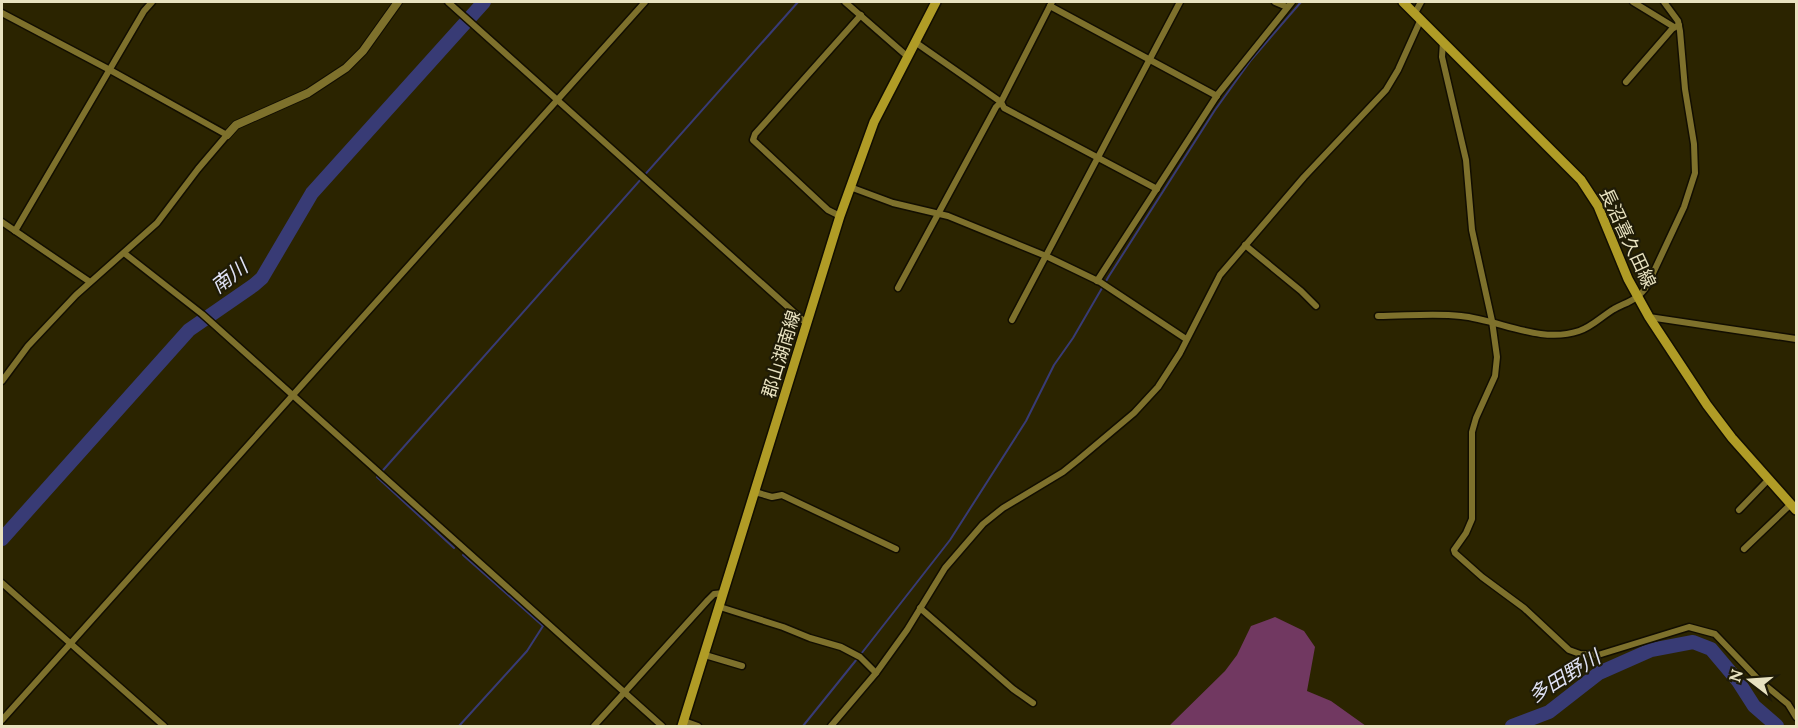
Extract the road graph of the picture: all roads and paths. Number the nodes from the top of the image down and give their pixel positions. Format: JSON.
{"nodes":[{"id":1,"x":152,"y":2,"type":"edge"},
{"id":2,"x":396,"y":2,"type":"edge"},
{"id":3,"x":448,"y":2,"type":"edge"},
{"id":4,"x":645,"y":2,"type":"edge"},
{"id":5,"x":845,"y":2,"type":"edge"},
{"id":6,"x":936,"y":2,"type":"edge"},
{"id":7,"x":1180,"y":2,"type":"edge"},
{"id":8,"x":1275,"y":2,"type":"edge"},
{"id":9,"x":1292,"y":2,"type":"edge"},
{"id":10,"x":1403,"y":2,"type":"edge"},
{"id":11,"x":1421,"y":2,"type":"edge"},
{"id":12,"x":1633,"y":2,"type":"edge"},
{"id":13,"x":1664,"y":2,"type":"edge"},
{"id":14,"x":1051,"y":4,"type":"edge"},
{"id":15,"x":1287,"y":8,"type":"junction"},
{"id":16,"x":2,"y":13,"type":"edge"},
{"id":17,"x":861,"y":15,"type":"junction"},
{"id":18,"x":1418,"y":16,"type":"junction"},
{"id":19,"x":1676,"y":26,"type":"junction"},
{"id":20,"x":915,"y":42,"type":"junction"},
{"id":21,"x":1443,"y":42,"type":"junction"},
{"id":22,"x":908,"y":57,"type":"junction"},
{"id":23,"x":1149,"y":61,"type":"junction"},
{"id":24,"x":110,"y":70,"type":"junction"},
{"id":25,"x":1626,"y":82,"type":"dead end"},
{"id":26,"x":1217,"y":96,"type":"junction"},
{"id":27,"x":557,"y":100,"type":"junction"},
{"id":28,"x":1000,"y":102,"type":"junction"},
{"id":29,"x":227,"y":135,"type":"junction"},
{"id":30,"x":1099,"y":157,"type":"junction"},
{"id":31,"x":850,"y":187,"type":"junction"},
{"id":32,"x":1157,"y":189,"type":"junction"},
{"id":33,"x":939,"y":214,"type":"junction"},
{"id":34,"x":840,"y":216,"type":"junction"},
{"id":35,"x":2,"y":222,"type":"edge"},
{"id":36,"x":15,"y":231,"type":"junction"},
{"id":37,"x":1245,"y":245,"type":"junction"},
{"id":38,"x":124,"y":253,"type":"junction"},
{"id":39,"x":1046,"y":256,"type":"junction"},
{"id":40,"x":1098,"y":281,"type":"junction"},
{"id":41,"x":90,"y":282,"type":"junction"},
{"id":42,"x":898,"y":288,"type":"dead end"},
{"id":43,"x":1638,"y":298,"type":"junction"},
{"id":44,"x":1316,"y":306,"type":"dead end"},
{"id":45,"x":1378,"y":316,"type":"dead end"},
{"id":46,"x":1649,"y":317,"type":"junction"},
{"id":47,"x":1012,"y":320,"type":"dead end"},
{"id":48,"x":1492,"y":321,"type":"junction"},
{"id":49,"x":807,"y":324,"type":"junction"},
{"id":50,"x":1186,"y":339,"type":"junction"},
{"id":51,"x":1797,"y":339,"type":"edge"},
{"id":52,"x":2,"y":381,"type":"edge"},
{"id":53,"x":293,"y":395,"type":"junction"},
{"id":54,"x":1768,"y":480,"type":"junction"},
{"id":55,"x":755,"y":492,"type":"junction"},
{"id":56,"x":1794,"y":507,"type":"edge"},
{"id":57,"x":1739,"y":510,"type":"dead end"},
{"id":58,"x":896,"y":549,"type":"dead end"},
{"id":59,"x":1744,"y":549,"type":"dead end"},
{"id":60,"x":2,"y":583,"type":"edge"},
{"id":61,"x":725,"y":593,"type":"junction"},
{"id":62,"x":720,"y":607,"type":"junction"},
{"id":63,"x":921,"y":608,"type":"junction"},
{"id":64,"x":70,"y":643,"type":"junction"},
{"id":65,"x":705,"y":655,"type":"junction"},
{"id":66,"x":742,"y":666,"type":"dead end"},
{"id":67,"x":876,"y":673,"type":"junction"},
{"id":68,"x":625,"y":692,"type":"junction"},
{"id":69,"x":1033,"y":703,"type":"dead end"},
{"id":70,"x":1797,"y":717,"type":"edge"},
{"id":71,"x":2,"y":720,"type":"edge"},
{"id":72,"x":683,"y":724,"type":"edge"},
{"id":73,"x":164,"y":726,"type":"edge"},
{"id":74,"x":594,"y":726,"type":"edge"},
{"id":75,"x":662,"y":726,"type":"edge"},
{"id":76,"x":698,"y":726,"type":"edge"},
{"id":77,"x":831,"y":726,"type":"edge"}],
"edges":[{"from":1,"to":24,"type":"street"},
{"from":2,"to":29,"type":"street"},
{"from":3,"to":27,"type":"street"},
{"from":4,"to":27,"type":"street"},
{"from":5,"to":17,"type":"street"},
{"from":6,"to":20,"type":"main road","name":"郡山湖南線"},
{"from":7,"to":23,"type":"street"},
{"from":8,"to":15,"type":"street"},
{"from":9,"to":15,"type":"street"},
{"from":10,"to":18,"type":"main road","name":"長沼喜久田線"},
{"from":11,"to":18,"type":"street"},
{"from":12,"to":19,"type":"street"},
{"from":13,"to":19,"type":"street"},
{"from":14,"to":23,"type":"street"},
{"from":14,"to":28,"type":"street"},
{"from":15,"to":26,"type":"street"},
{"from":16,"to":24,"type":"street"},
{"from":17,"to":22,"type":"street"},
{"from":17,"to":34,"type":"street"},
{"from":18,"to":21,"type":"main road","name":"長沼喜久田線"},
{"from":18,"to":37,"type":"street"},
{"from":19,"to":25,"type":"street"},
{"from":19,"to":43,"type":"street"},
{"from":20,"to":22,"type":"main road","name":"郡山湖南線"},
{"from":20,"to":28,"type":"street"},
{"from":21,"to":43,"type":"main road","name":"長沼喜久田線"},
{"from":21,"to":48,"type":"street"},
{"from":22,"to":31,"type":"main road","name":"郡山湖南線"},
{"from":23,"to":26,"type":"street"},
{"from":23,"to":30,"type":"street"},
{"from":24,"to":29,"type":"street"},
{"from":24,"to":36,"type":"street"},
{"from":26,"to":32,"type":"street"},
{"from":27,"to":49,"type":"street"},
{"from":27,"to":53,"type":"street"},
{"from":28,"to":30,"type":"street"},
{"from":28,"to":33,"type":"street"},
{"from":29,"to":38,"type":"street"},
{"from":30,"to":32,"type":"street"},
{"from":30,"to":39,"type":"street"},
{"from":31,"to":33,"type":"street"},
{"from":31,"to":34,"type":"main road","name":"郡山湖南線"},
{"from":32,"to":40,"type":"street"},
{"from":33,"to":39,"type":"street"},
{"from":33,"to":42,"type":"street"},
{"from":34,"to":49,"type":"main road","name":"郡山湖南線"},
{"from":35,"to":36,"type":"street"},
{"from":36,"to":41,"type":"street"},
{"from":37,"to":44,"type":"street"},
{"from":37,"to":50,"type":"street"},
{"from":38,"to":41,"type":"street"},
{"from":38,"to":53,"type":"street"},
{"from":39,"to":40,"type":"street"},
{"from":39,"to":47,"type":"street"},
{"from":40,"to":50,"type":"street"},
{"from":41,"to":52,"type":"street"},
{"from":43,"to":46,"type":"main road","name":"長沼喜久田線"},
{"from":43,"to":48,"type":"street"},
{"from":45,"to":48,"type":"street"},
{"from":46,"to":51,"type":"street"},
{"from":46,"to":54,"type":"main road","name":"長沼喜久田線"},
{"from":48,"to":70,"type":"street"},
{"from":49,"to":55,"type":"main road","name":"郡山湖南線"},
{"from":50,"to":63,"type":"street"},
{"from":53,"to":64,"type":"street"},
{"from":53,"to":68,"type":"street"},
{"from":54,"to":56,"type":"main road","name":"長沼喜久田線"},
{"from":54,"to":57,"type":"street"},
{"from":55,"to":58,"type":"street"},
{"from":55,"to":61,"type":"main road","name":"郡山湖南線"},
{"from":56,"to":59,"type":"street"},
{"from":60,"to":64,"type":"street"},
{"from":61,"to":62,"type":"main road","name":"郡山湖南線"},
{"from":61,"to":68,"type":"street"},
{"from":62,"to":65,"type":"main road","name":"郡山湖南線"},
{"from":62,"to":67,"type":"street"},
{"from":63,"to":67,"type":"street"},
{"from":63,"to":69,"type":"street"},
{"from":64,"to":71,"type":"street"},
{"from":64,"to":73,"type":"street"},
{"from":65,"to":66,"type":"street"},
{"from":65,"to":72,"type":"main road","name":"郡山湖南線"},
{"from":67,"to":77,"type":"street"},
{"from":68,"to":74,"type":"street"},
{"from":68,"to":75,"type":"street"},
{"from":72,"to":76,"type":"street"}]}
